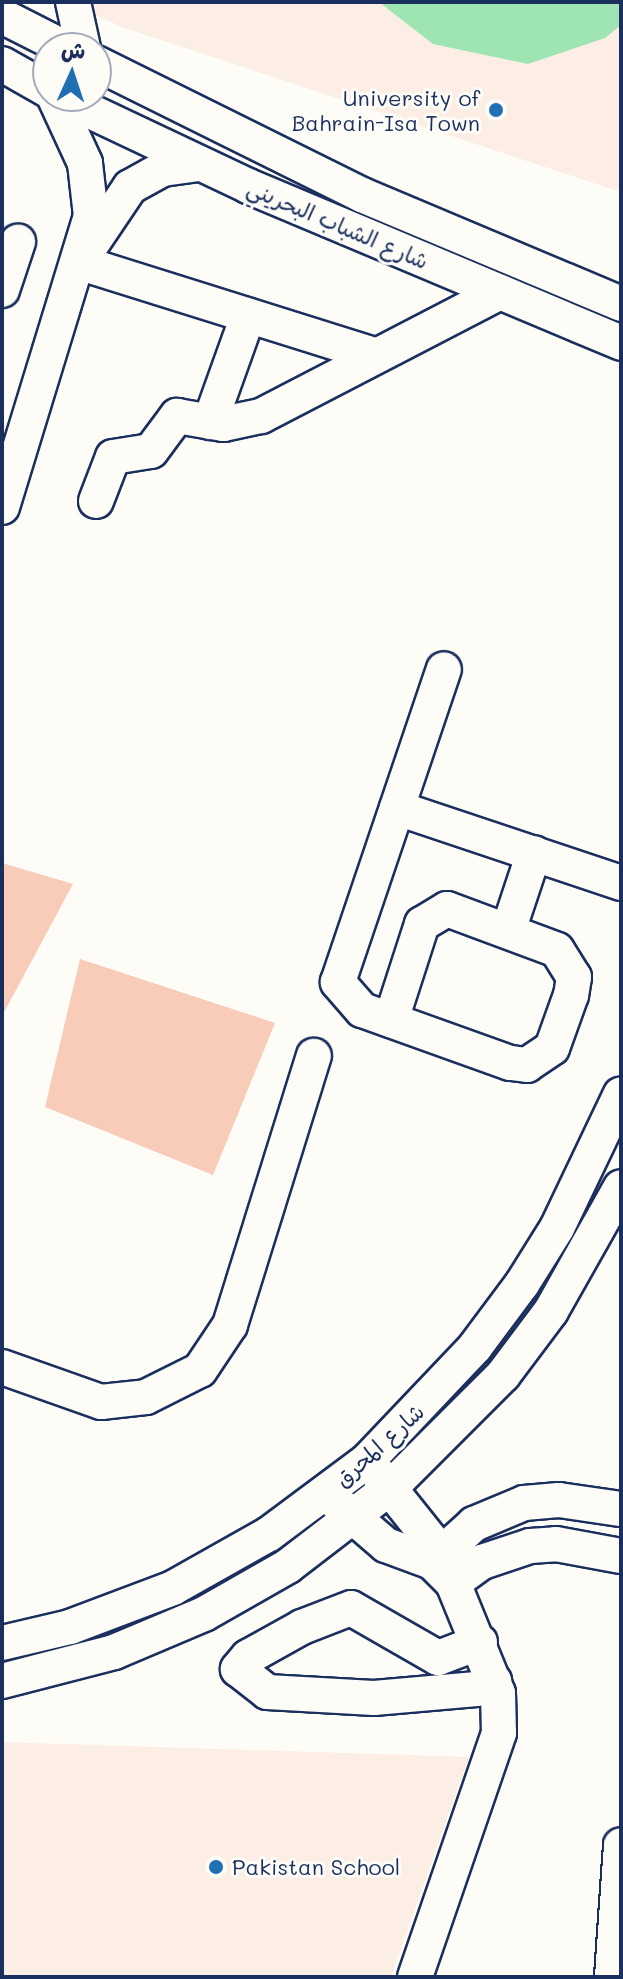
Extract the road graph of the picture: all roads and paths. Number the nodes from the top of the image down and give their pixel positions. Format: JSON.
{"nodes":[{"id":1,"x":73,"y":2,"type":"edge"},
{"id":2,"x":2,"y":16,"type":"edge"},
{"id":3,"x":34,"y":32,"type":"edge"},
{"id":4,"x":80,"y":32,"type":"edge"},
{"id":5,"x":2,"y":64,"type":"edge"},
{"id":6,"x":112,"y":71,"type":"edge"},
{"id":7,"x":32,"y":81,"type":"edge"},
{"id":8,"x":64,"y":112,"type":"edge"},
{"id":9,"x":90,"y":112,"type":"edge"},
{"id":10,"x":199,"y":164,"type":"junction"},
{"id":11,"x":442,"y":232,"type":"junction"},
{"id":12,"x":18,"y":242,"type":"dead end"},
{"id":13,"x":81,"y":263,"type":"junction"},
{"id":14,"x":621,"y":286,"type":"edge"},
{"id":15,"x":2,"y":290,"type":"edge"},
{"id":16,"x":500,"y":292,"type":"junction"},
{"id":17,"x":621,"y":304,"type":"edge"},
{"id":18,"x":248,"y":316,"type":"junction"},
{"id":19,"x":621,"y":343,"type":"edge"},
{"id":20,"x":375,"y":355,"type":"junction"},
{"id":21,"x":210,"y":422,"type":"junction"},
{"id":22,"x":12,"y":444,"type":"edge"},
{"id":23,"x":96,"y":501,"type":"dead end"},
{"id":24,"x":2,"y":507,"type":"edge"},
{"id":25,"x":444,"y":669,"type":"dead end"},
{"id":26,"x":397,"y":808,"type":"junction"},
{"id":27,"x":534,"y":853,"type":"junction"},
{"id":28,"x":621,"y":883,"type":"edge"},
{"id":29,"x":508,"y":931,"type":"junction"},
{"id":30,"x":391,"y":1020,"type":"junction"},
{"id":31,"x":314,"y":1056,"type":"dead end"},
{"id":32,"x":621,"y":1094,"type":"edge"},
{"id":33,"x":621,"y":1187,"type":"edge"},
{"id":34,"x":2,"y":1367,"type":"edge"},
{"id":35,"x":367,"y":1461,"type":"junction"},
{"id":36,"x":391,"y":1487,"type":"junction"},
{"id":37,"x":327,"y":1492,"type":"junction"},
{"id":38,"x":621,"y":1509,"type":"edge"},
{"id":39,"x":350,"y":1519,"type":"junction"},
{"id":40,"x":621,"y":1556,"type":"edge"},
{"id":41,"x":442,"y":1573,"type":"junction"},
{"id":42,"x":480,"y":1642,"type":"junction"},
{"id":43,"x":2,"y":1643,"type":"edge"},
{"id":44,"x":2,"y":1681,"type":"edge"},
{"id":45,"x":494,"y":1681,"type":"junction"},
{"id":46,"x":621,"y":1845,"type":"edge"},
{"id":47,"x":415,"y":1977,"type":"edge"},
{"id":48,"x":612,"y":1977,"type":"edge"}],
"edges":[{"from":1,"to":4,"type":"street"},
{"from":2,"to":3,"type":"street"},
{"from":5,"to":7,"type":"street"},
{"from":6,"to":11,"type":"street","name":"شارع الشباب البحريني"},
{"from":8,"to":13,"type":"street"},
{"from":9,"to":10,"type":"street","name":"شارع الشباب البحريني"},
{"from":10,"to":13,"type":"street"},
{"from":10,"to":16,"type":"street","name":"شارع الشباب البحريني"},
{"from":11,"to":14,"type":"street"},
{"from":11,"to":17,"type":"street","name":"شارع الشباب البحريني"},
{"from":12,"to":15,"type":"street"},
{"from":13,"to":18,"type":"street"},
{"from":13,"to":22,"type":"street"},
{"from":16,"to":19,"type":"street","name":"شارع الشباب البحريني"},
{"from":16,"to":20,"type":"street"},
{"from":18,"to":20,"type":"street"},
{"from":18,"to":21,"type":"street"},
{"from":20,"to":21,"type":"street"},
{"from":21,"to":23,"type":"street"},
{"from":22,"to":24,"type":"street"},
{"from":25,"to":26,"type":"street"},
{"from":26,"to":27,"type":"street"},
{"from":26,"to":30,"type":"street"},
{"from":27,"to":28,"type":"street"},
{"from":27,"to":29,"type":"street"},
{"from":29,"to":30,"type":"street"},
{"from":29,"to":30,"type":"street"},
{"from":31,"to":34,"type":"street"},
{"from":32,"to":35,"type":"street","name":"شارع المحرق"},
{"from":33,"to":36,"type":"street","name":"شارع المحرق"},
{"from":35,"to":36,"type":"street"},
{"from":35,"to":37,"type":"street","name":"شارع المحرق"},
{"from":36,"to":39,"type":"street","name":"شارع المحرق"},
{"from":36,"to":41,"type":"street"},
{"from":37,"to":39,"type":"street"},
{"from":37,"to":43,"type":"street","name":"شارع المحرق"},
{"from":38,"to":41,"type":"street"},
{"from":39,"to":41,"type":"street"},
{"from":39,"to":44,"type":"street","name":"شارع المحرق"},
{"from":40,"to":41,"type":"street"},
{"from":41,"to":42,"type":"street"},
{"from":42,"to":45,"type":"street"},
{"from":42,"to":45,"type":"street"},
{"from":45,"to":47,"type":"street"},
{"from":46,"to":48,"type":"street"}]}
